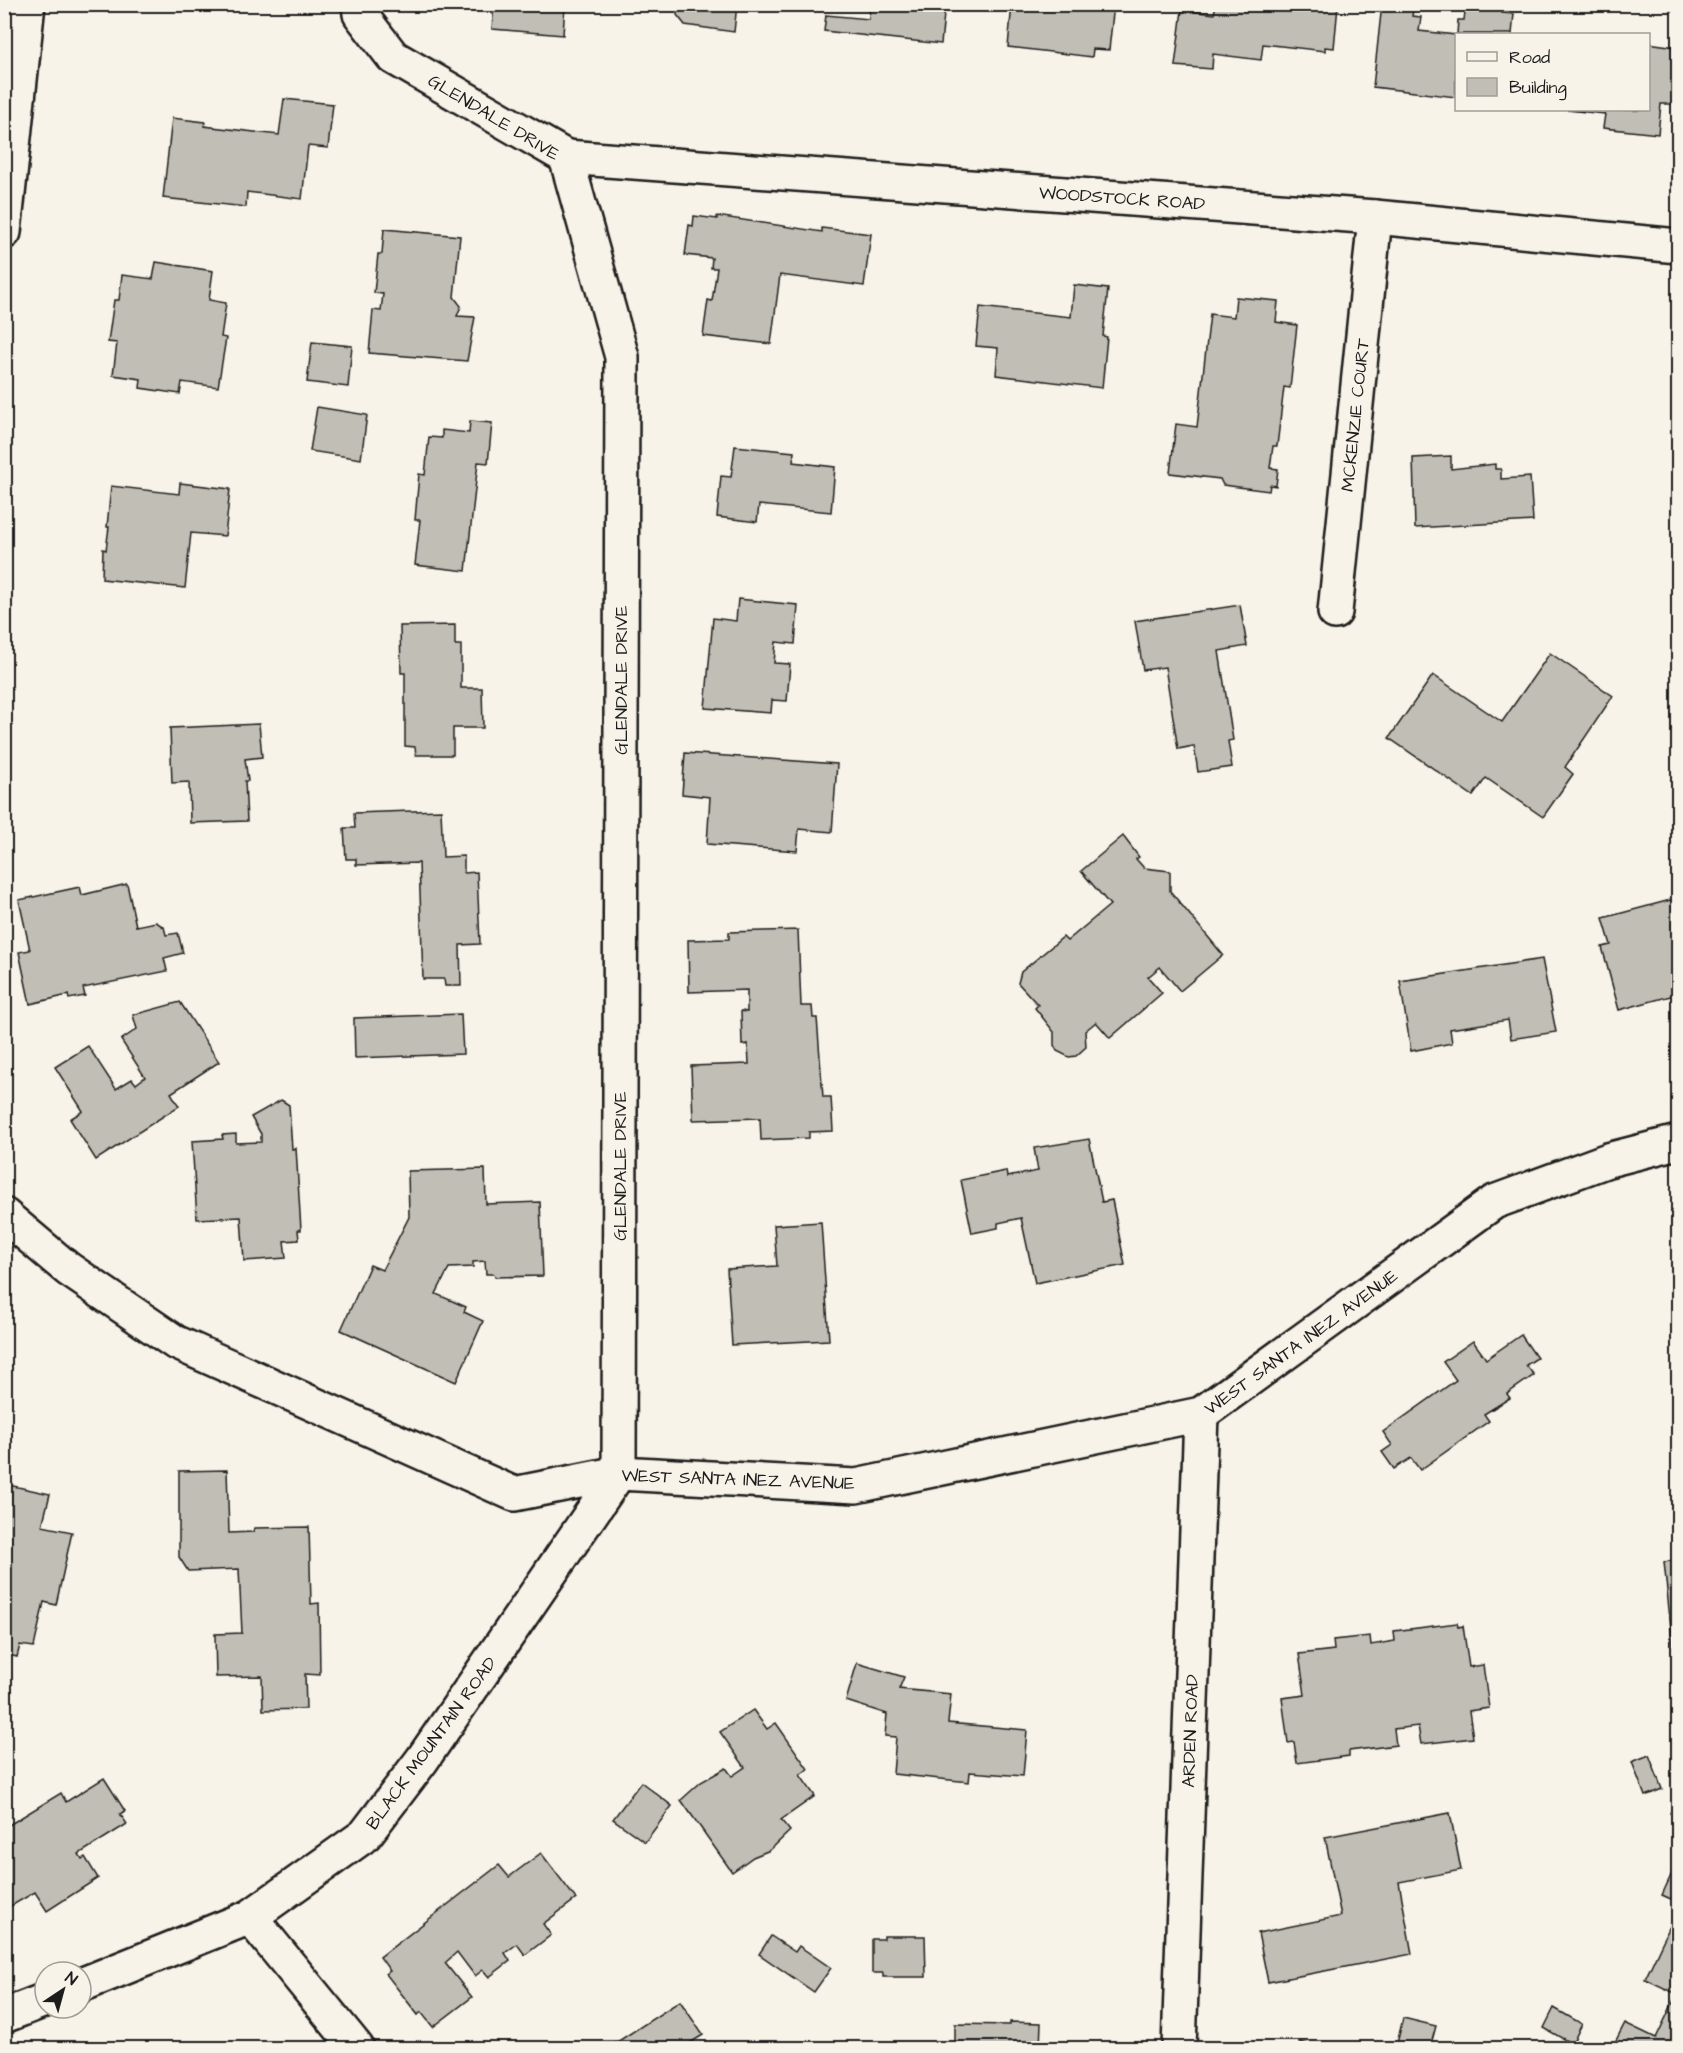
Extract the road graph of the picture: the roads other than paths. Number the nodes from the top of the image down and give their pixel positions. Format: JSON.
{"nodes":[{"id":1,"x":28,"y":4,"type":"edge"},
{"id":2,"x":359,"y":4,"type":"edge"},
{"id":3,"x":566,"y":157,"type":"junction"},
{"id":4,"x":1375,"y":217,"type":"junction"},
{"id":5,"x":4,"y":231,"type":"edge"},
{"id":6,"x":1678,"y":246,"type":"edge"},
{"id":7,"x":1335,"y":612,"type":"dead end"},
{"id":8,"x":1678,"y":1142,"type":"edge"},
{"id":9,"x":4,"y":1215,"type":"edge"},
{"id":10,"x":1201,"y":1414,"type":"junction"},
{"id":11,"x":619,"y":1473,"type":"junction"},
{"id":12,"x":250,"y":1917,"type":"junction"},
{"id":13,"x":93,"y":1980,"type":"edge"},
{"id":14,"x":33,"y":2005,"type":"edge"},
{"id":15,"x":4,"y":2016,"type":"edge"},
{"id":16,"x":357,"y":2049,"type":"edge"},
{"id":17,"x":1179,"y":2049,"type":"edge"}],
"edges":[{"from":1,"to":5,"type":"street"},
{"from":2,"to":3,"type":"street","name":"GLENDALE DRIVE"},
{"from":3,"to":4,"type":"street","name":"WOODSTOCK ROAD"},
{"from":3,"to":11,"type":"street","name":"GLENDALE DRIVE"},
{"from":4,"to":6,"type":"street","name":"WOODSTOCK ROAD"},
{"from":4,"to":7,"type":"street","name":"MCKENZIE COURT"},
{"from":8,"to":10,"type":"street","name":"WEST SANTA INEZ AVENUE"},
{"from":9,"to":11,"type":"street","name":"WEST SANTA INEZ AVENUE"},
{"from":10,"to":11,"type":"street","name":"WEST SANTA INEZ AVENUE"},
{"from":10,"to":17,"type":"street","name":"ARDEN ROAD"},
{"from":11,"to":12,"type":"street","name":"BLACK MOUNTAIN ROAD"},
{"from":12,"to":13,"type":"street","name":"BLACK MOUNTAIN ROAD"},
{"from":12,"to":16,"type":"street"},
{"from":14,"to":15,"type":"street"}]}
